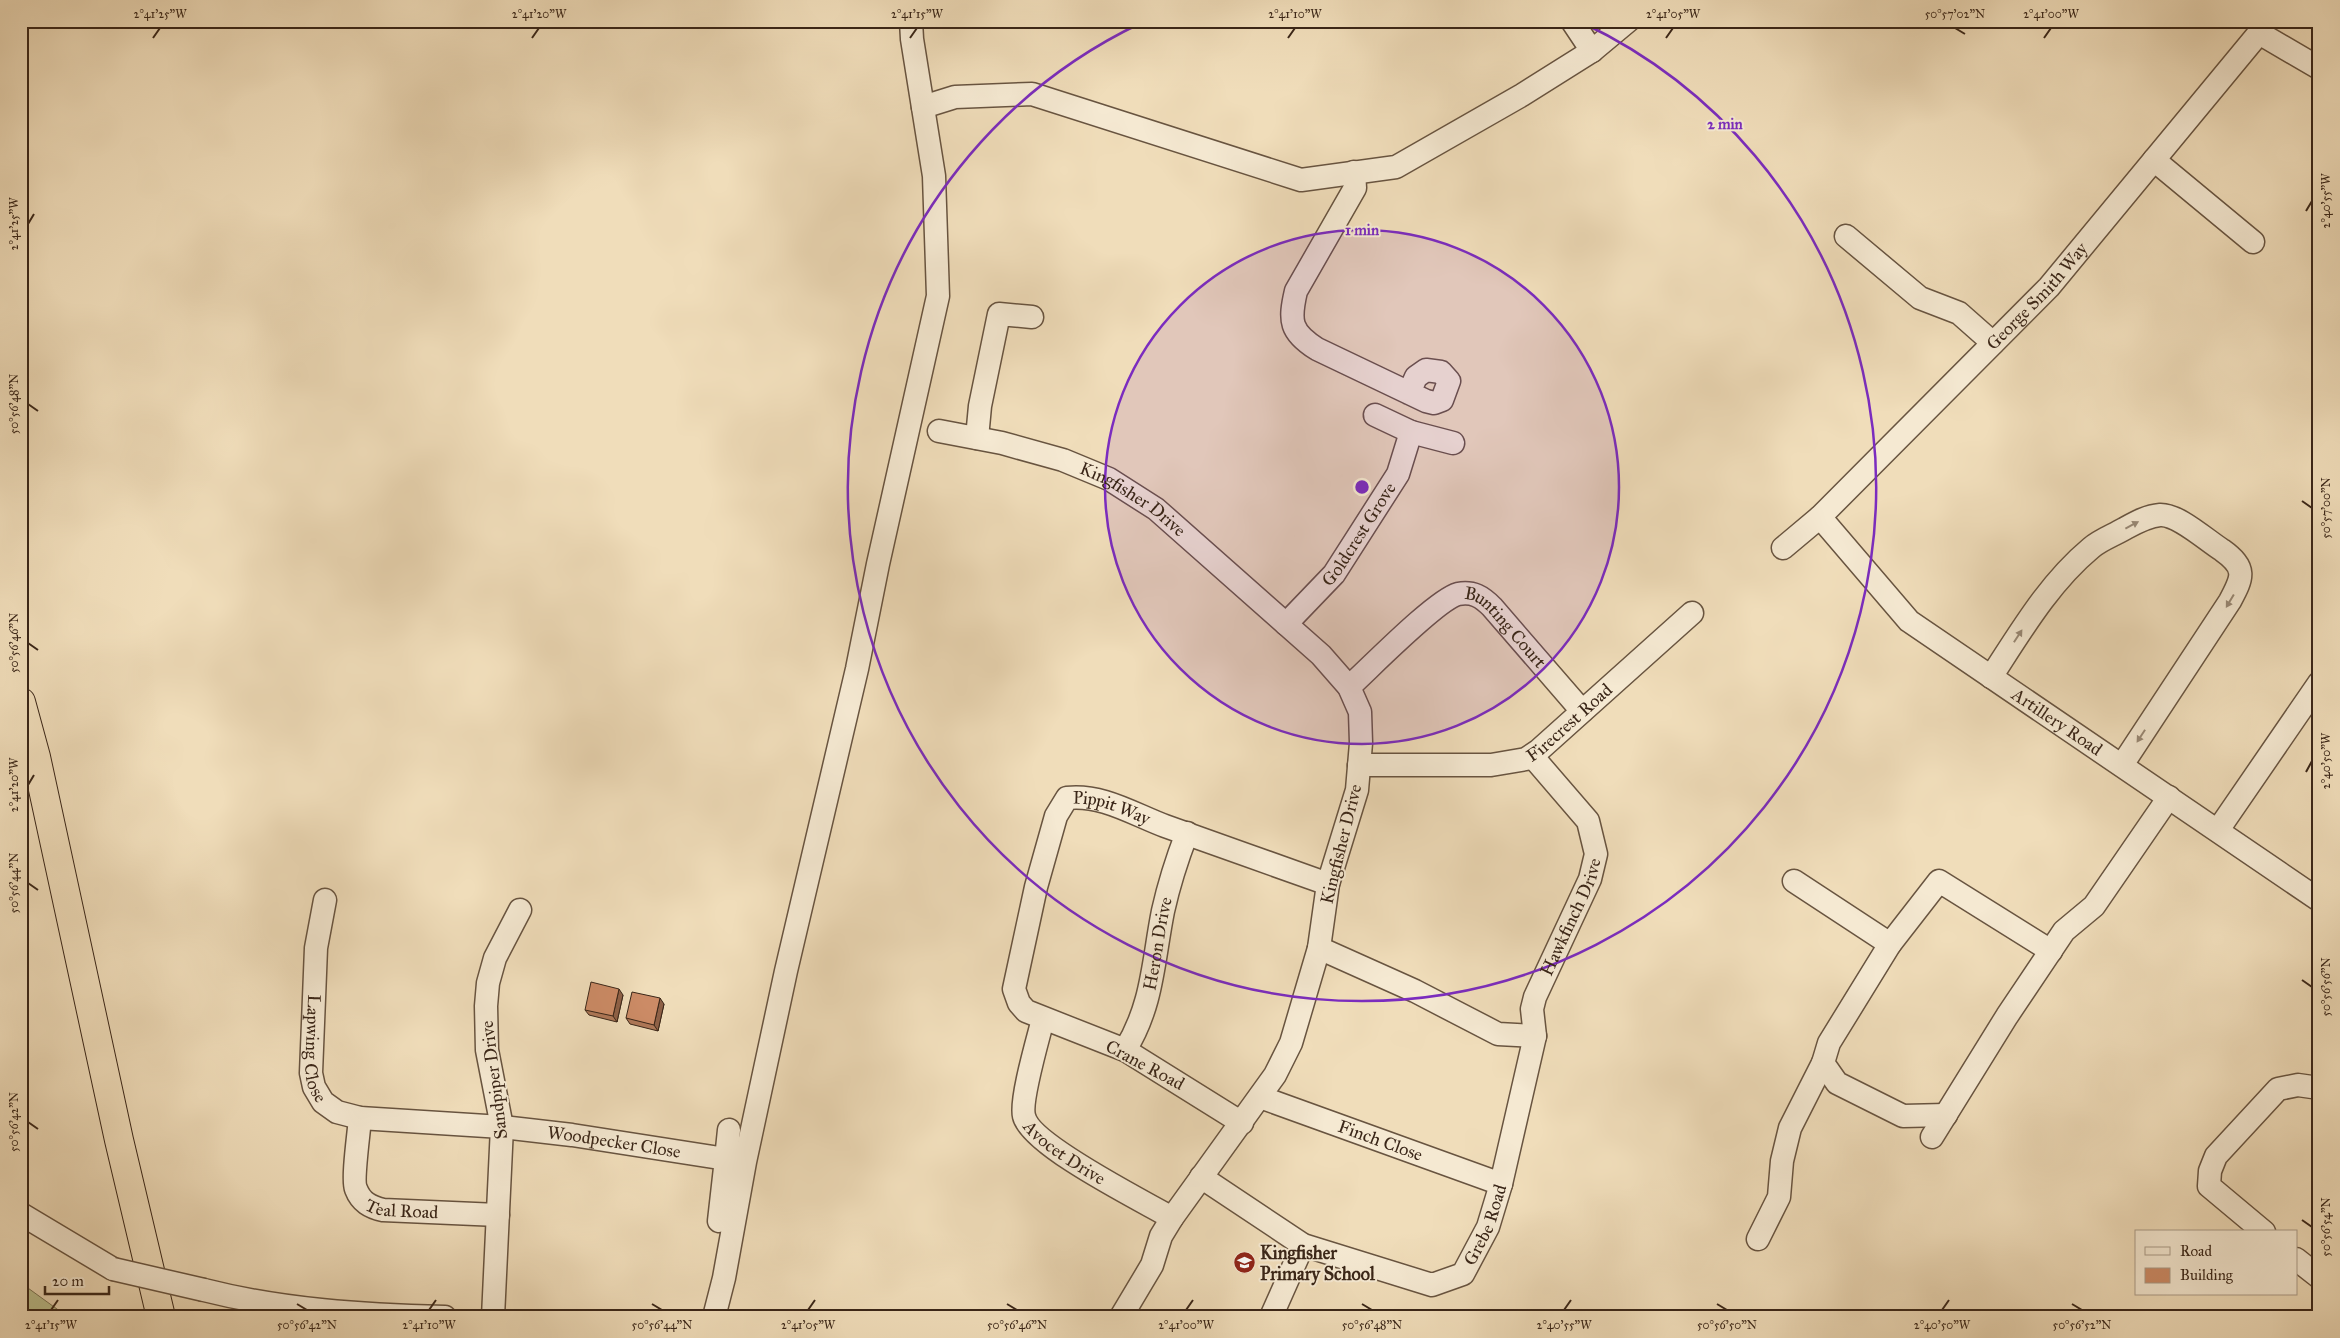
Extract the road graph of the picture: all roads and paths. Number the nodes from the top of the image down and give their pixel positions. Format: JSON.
{"nodes":[{"id":1,"x":911,"y":21,"type":"edge"},
{"id":2,"x":1572,"y":21,"type":"edge"},
{"id":3,"x":1628,"y":21,"type":"edge"},
{"id":4,"x":2262,"y":27,"type":"edge"},
{"id":5,"x":1592,"y":50,"type":"junction"},
{"id":6,"x":2319,"y":68,"type":"edge"},
{"id":7,"x":923,"y":107,"type":"junction"},
{"id":8,"x":2154,"y":160,"type":"junction"},
{"id":9,"x":1354,"y":172,"type":"junction"},
{"id":10,"x":1846,"y":236,"type":"dead end"},
{"id":11,"x":2253,"y":242,"type":"dead end"},
{"id":12,"x":1032,"y":317,"type":"dead end"},
{"id":13,"x":1993,"y":343,"type":"junction"},
{"id":14,"x":1409,"y":393,"type":"dead end"},
{"id":15,"x":1375,"y":415,"type":"dead end"},
{"id":16,"x":939,"y":431,"type":"dead end"},
{"id":17,"x":1411,"y":432,"type":"junction"},
{"id":18,"x":977,"y":438,"type":"junction"},
{"id":19,"x":1452,"y":443,"type":"dead end"},
{"id":20,"x":1820,"y":517,"type":"junction"},
{"id":21,"x":1783,"y":548,"type":"dead end"},
{"id":22,"x":1692,"y":613,"type":"dead end"},
{"id":23,"x":1286,"y":624,"type":"junction"},
{"id":24,"x":1991,"y":677,"type":"junction"},
{"id":25,"x":2319,"y":683,"type":"edge"},
{"id":26,"x":1349,"y":687,"type":"junction"},
{"id":27,"x":21,"y":702,"type":"edge"},
{"id":28,"x":1582,"y":711,"type":"junction"},
{"id":29,"x":1532,"y":756,"type":"junction"},
{"id":30,"x":1359,"y":765,"type":"junction"},
{"id":31,"x":2122,"y":765,"type":"junction"},
{"id":32,"x":2168,"y":797,"type":"junction"},
{"id":33,"x":2218,"y":830,"type":"junction"},
{"id":34,"x":1187,"y":833,"type":"junction"},
{"id":35,"x":1794,"y":881,"type":"dead end"},
{"id":36,"x":1328,"y":884,"type":"junction"},
{"id":37,"x":325,"y":900,"type":"dead end"},
{"id":38,"x":2319,"y":900,"type":"edge"},
{"id":39,"x":520,"y":910,"type":"dead end"},
{"id":40,"x":1890,"y":944,"type":"junction"},
{"id":41,"x":1319,"y":948,"type":"junction"},
{"id":42,"x":2052,"y":951,"type":"junction"},
{"id":43,"x":1532,"y":1009,"type":"joint"},
{"id":44,"x":1042,"y":1019,"type":"junction"},
{"id":45,"x":1535,"y":1036,"type":"junction"},
{"id":46,"x":1125,"y":1050,"type":"junction"},
{"id":47,"x":1823,"y":1063,"type":"junction"},
{"id":48,"x":2319,"y":1088,"type":"edge"},
{"id":49,"x":1260,"y":1097,"type":"junction"},
{"id":50,"x":1946,"y":1115,"type":"junction"},
{"id":51,"x":360,"y":1118,"type":"junction"},
{"id":52,"x":1242,"y":1123,"type":"junction"},
{"id":53,"x":502,"y":1127,"type":"junction"},
{"id":54,"x":729,"y":1130,"type":"dead end"},
{"id":55,"x":1932,"y":1137,"type":"dead end"},
{"id":56,"x":726,"y":1160,"type":"junction"},
{"id":57,"x":1201,"y":1177,"type":"junction"},
{"id":58,"x":1501,"y":1184,"type":"junction"},
{"id":59,"x":21,"y":1214,"type":"edge"},
{"id":60,"x":498,"y":1215,"type":"junction"},
{"id":61,"x":1172,"y":1218,"type":"junction"},
{"id":62,"x":2262,"y":1230,"type":"edge"},
{"id":63,"x":1758,"y":1239,"type":"dead end"},
{"id":64,"x":1303,"y":1245,"type":"junction"},
{"id":65,"x":712,"y":1260,"type":"dead end"},
{"id":66,"x":2298,"y":1261,"type":"edge"},
{"id":67,"x":2319,"y":1277,"type":"edge"},
{"id":68,"x":161,"y":1317,"type":"edge"},
{"id":69,"x":445,"y":1317,"type":"edge"},
{"id":70,"x":493,"y":1317,"type":"edge"},
{"id":71,"x":714,"y":1317,"type":"edge"},
{"id":72,"x":1121,"y":1317,"type":"edge"},
{"id":73,"x":1271,"y":1317,"type":"edge"}],
"edges":[{"from":1,"to":7,"type":"street"},
{"from":2,"to":5,"type":"street"},
{"from":3,"to":5,"type":"street"},
{"from":4,"to":6,"type":"street"},
{"from":4,"to":8,"type":"street","name":"George Smith Way"},
{"from":5,"to":9,"type":"street"},
{"from":7,"to":9,"type":"street"},
{"from":7,"to":71,"type":"street"},
{"from":8,"to":11,"type":"street"},
{"from":8,"to":13,"type":"street","name":"George Smith Way"},
{"from":9,"to":14,"type":"street"},
{"from":10,"to":13,"type":"street"},
{"from":12,"to":18,"type":"street"},
{"from":13,"to":20,"type":"street","name":"George Smith Way"},
{"from":15,"to":17,"type":"street"},
{"from":16,"to":18,"type":"street","name":"Kingfisher Drive"},
{"from":17,"to":19,"type":"street"},
{"from":17,"to":23,"type":"street","name":"Goldcrest Grove"},
{"from":18,"to":23,"type":"street","name":"Kingfisher Drive"},
{"from":20,"to":21,"type":"street","name":"George Smith Way"},
{"from":20,"to":24,"type":"street","name":"Artillery Road"},
{"from":22,"to":28,"type":"street","name":"Firecrest Road"},
{"from":23,"to":26,"type":"street","name":"Kingfisher Drive"},
{"from":24,"to":31,"type":"street","name":"Artillery Road"},
{"from":24,"to":31,"type":"street","one_way":true},
{"from":25,"to":33,"type":"street"},
{"from":26,"to":28,"type":"street","name":"Bunting Court"},
{"from":26,"to":30,"type":"street","name":"Kingfisher Drive"},
{"from":27,"to":68,"type":"highway"},
{"from":28,"to":29,"type":"street","name":"Firecrest Road"},
{"from":29,"to":30,"type":"street","name":"Firecrest Road"},
{"from":29,"to":43,"type":"street","name":"Hawkfinch Drive"},
{"from":30,"to":36,"type":"street","name":"Kingfisher Drive"},
{"from":31,"to":32,"type":"street","name":"Artillery Road"},
{"from":32,"to":33,"type":"street","name":"Artillery Road"},
{"from":32,"to":42,"type":"street"},
{"from":33,"to":38,"type":"street","name":"Artillery Road"},
{"from":34,"to":36,"type":"street","name":"Pippit Way"},
{"from":34,"to":44,"type":"street","name":"Pippit Way"},
{"from":34,"to":46,"type":"street","name":"Heron Drive"},
{"from":35,"to":40,"type":"street"},
{"from":36,"to":41,"type":"street","name":"Kingfisher Drive"},
{"from":37,"to":51,"type":"street","name":"Lapwing Close"},
{"from":39,"to":53,"type":"street","name":"Sandpiper Drive"},
{"from":40,"to":42,"type":"street"},
{"from":40,"to":47,"type":"street"},
{"from":41,"to":45,"type":"street"},
{"from":41,"to":49,"type":"street","name":"Kingfisher Drive"},
{"from":42,"to":50,"type":"street"},
{"from":43,"to":45,"type":"street","name":"Grebe Road"},
{"from":44,"to":46,"type":"street","name":"Crane Road"},
{"from":44,"to":61,"type":"street","name":"Avocet Drive"},
{"from":45,"to":58,"type":"street","name":"Grebe Road"},
{"from":46,"to":52,"type":"street","name":"Crane Road"},
{"from":47,"to":50,"type":"street"},
{"from":47,"to":63,"type":"street"},
{"from":48,"to":62,"type":"street"},
{"from":49,"to":52,"type":"street","name":"Kingfisher Drive"},
{"from":49,"to":58,"type":"street","name":"Finch Close"},
{"from":50,"to":55,"type":"street"},
{"from":51,"to":53,"type":"street","name":"Lapwing Close"},
{"from":51,"to":60,"type":"street","name":"Teal Road"},
{"from":52,"to":57,"type":"street","name":"Kingfisher Drive"},
{"from":53,"to":56,"type":"street","name":"Woodpecker Close"},
{"from":53,"to":60,"type":"street","name":"Sandpiper Drive"},
{"from":54,"to":56,"type":"street"},
{"from":56,"to":65,"type":"street"},
{"from":57,"to":61,"type":"street","name":"Kingfisher Drive"},
{"from":57,"to":64,"type":"street","name":"Grebe Road"},
{"from":58,"to":64,"type":"street","name":"Grebe Road"},
{"from":59,"to":69,"type":"street","bridge":true},
{"from":60,"to":70,"type":"street","name":"Sandpiper Drive"},
{"from":61,"to":72,"type":"street","name":"Kingfisher Drive"},
{"from":64,"to":73,"type":"street"},
{"from":66,"to":67,"type":"street"}]}
